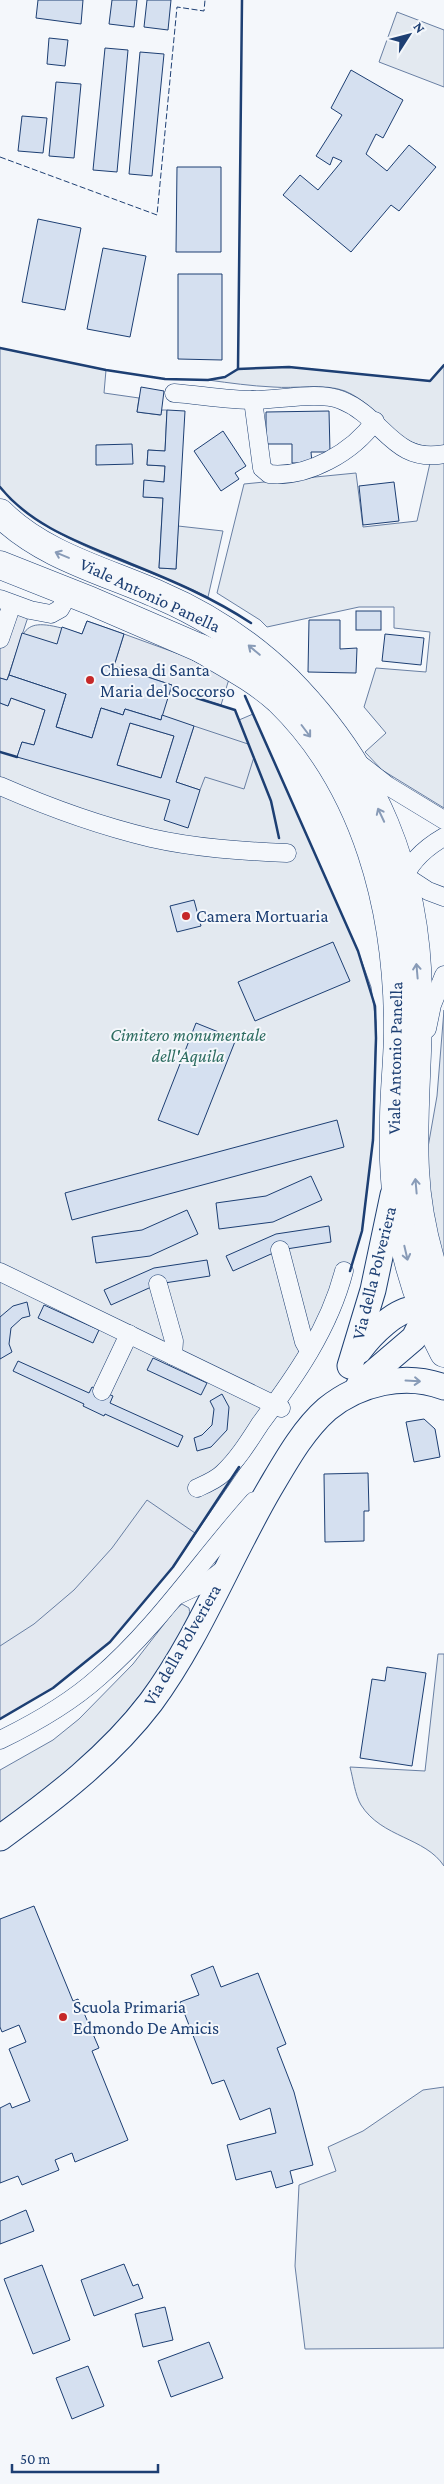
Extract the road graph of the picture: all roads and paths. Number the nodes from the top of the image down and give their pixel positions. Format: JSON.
{"nodes":[{"id":1,"x":174,"y":393,"type":"dead end"},
{"id":2,"x":253,"y":400,"type":"junction"},
{"id":3,"x":375,"y":422,"type":"junction"},
{"id":4,"x":444,"y":454,"type":"edge"},
{"id":5,"x":0,"y":513,"type":"edge"},
{"id":6,"x":0,"y":565,"type":"edge"},
{"id":7,"x":69,"y":593,"type":"junction"},
{"id":8,"x":6,"y":601,"type":"edge"},
{"id":9,"x":0,"y":639,"type":"edge"},
{"id":10,"x":200,"y":648,"type":"junction"},
{"id":11,"x":313,"y":708,"type":"junction"},
{"id":12,"x":339,"y":741,"type":"junction"},
{"id":13,"x":0,"y":786,"type":"edge"},
{"id":14,"x":354,"y":809,"type":"junction"},
{"id":15,"x":444,"y":820,"type":"edge"},
{"id":16,"x":444,"y":837,"type":"edge"},
{"id":17,"x":287,"y":853,"type":"dead end"},
{"id":18,"x":404,"y":877,"type":"junction"},
{"id":19,"x":444,"y":896,"type":"edge"},
{"id":20,"x":394,"y":958,"type":"junction"},
{"id":21,"x":444,"y":975,"type":"edge"},
{"id":22,"x":416,"y":1091,"type":"junction"},
{"id":23,"x":395,"y":1180,"type":"junction"},
{"id":24,"x":280,"y":1250,"type":"dead end"},
{"id":25,"x":344,"y":1271,"type":"dead end"},
{"id":26,"x":0,"y":1272,"type":"edge"},
{"id":27,"x":158,"y":1284,"type":"dead end"},
{"id":28,"x":437,"y":1314,"type":"edge"},
{"id":29,"x":129,"y":1334,"type":"junction"},
{"id":30,"x":310,"y":1351,"type":"junction"},
{"id":31,"x":444,"y":1353,"type":"edge"},
{"id":32,"x":173,"y":1356,"type":"junction"},
{"id":33,"x":350,"y":1366,"type":"junction"},
{"id":34,"x":444,"y":1387,"type":"edge"},
{"id":35,"x":102,"y":1391,"type":"dead end"},
{"id":36,"x":341,"y":1399,"type":"junction"},
{"id":37,"x":278,"y":1406,"type":"junction"},
{"id":38,"x":321,"y":1415,"type":"junction"},
{"id":39,"x":278,"y":1474,"type":"junction"},
{"id":40,"x":197,"y":1488,"type":"dead end"},
{"id":41,"x":227,"y":1567,"type":"junction"},
{"id":42,"x":195,"y":1571,"type":"junction"},
{"id":43,"x":175,"y":1597,"type":"junction"},
{"id":44,"x":200,"y":1620,"type":"junction"},
{"id":45,"x":0,"y":1740,"type":"edge"},
{"id":46,"x":0,"y":1838,"type":"edge"}],
"edges":[{"from":1,"to":2,"type":"street"},
{"from":2,"to":3,"type":"street"},
{"from":2,"to":3,"type":"street"},
{"from":3,"to":4,"type":"street"},
{"from":11,"to":5,"type":"main road","name":"Viale Antonio Panella","one_way":true},
{"from":6,"to":7,"type":"main road","name":"Viale Antonio Panella"},
{"from":7,"to":8,"type":"street"},
{"from":7,"to":10,"type":"main road","name":"Viale Antonio Panella"},
{"from":8,"to":9,"type":"street"},
{"from":10,"to":11,"type":"main road","name":"Viale Antonio Panella"},
{"from":10,"to":14,"type":"main road","name":"Viale Antonio Panella","one_way":true},
{"from":11,"to":12,"type":"main road","name":"Viale Antonio Panella"},
{"from":12,"to":15,"type":"street"},
{"from":18,"to":12,"type":"main road","name":"Viale Antonio Panella","one_way":true},
{"from":13,"to":17,"type":"street"},
{"from":14,"to":18,"type":"street"},
{"from":14,"to":20,"type":"main road","name":"Viale Antonio Panella"},
{"from":16,"to":18,"type":"street"},
{"from":18,"to":19,"type":"street"},
{"from":18,"to":20,"type":"street"},
{"from":22,"to":18,"type":"main road","name":"Viale Antonio Panella","one_way":true},
{"from":20,"to":23,"type":"main road","name":"Viale Antonio Panella"},
{"from":21,"to":22,"type":"street"},
{"from":28,"to":22,"type":"main road","name":"Viale Antonio Panella","one_way":true},
{"from":23,"to":28,"type":"main road","name":"Viale Antonio Panella","one_way":true},
{"from":23,"to":33,"type":"main road","name":"Via della Polveriera"},
{"from":24,"to":30,"type":"street"},
{"from":25,"to":30,"type":"street"},
{"from":26,"to":29,"type":"street"},
{"from":27,"to":32,"type":"street"},
{"from":28,"to":31,"type":"main road","name":"Viale Antonio Panella"},
{"from":28,"to":33,"type":"main road","name":"Via della Polveriera"},
{"from":28,"to":36,"type":"main road","name":"Via della Polveriera"},
{"from":29,"to":32,"type":"street"},
{"from":29,"to":35,"type":"street"},
{"from":30,"to":37,"type":"street"},
{"from":32,"to":37,"type":"street"},
{"from":33,"to":38,"type":"main road","name":"Via della Polveriera"},
{"from":36,"to":34,"type":"main road","name":"Via della Polveriera","one_way":true},
{"from":36,"to":38,"type":"main road","name":"Via della Polveriera"},
{"from":37,"to":40,"type":"street"},
{"from":38,"to":39,"type":"main road","name":"Via della Polveriera"},
{"from":39,"to":41,"type":"main road","name":"Via della Polveriera"},
{"from":39,"to":42,"type":"street"},
{"from":41,"to":42,"type":"street"},
{"from":41,"to":43,"type":"street"},
{"from":41,"to":44,"type":"main road","name":"Via della Polveriera"},
{"from":42,"to":43,"type":"street"},
{"from":43,"to":44,"type":"street"},
{"from":43,"to":45,"type":"street"},
{"from":44,"to":46,"type":"main road","name":"Via della Polveriera"}]}
